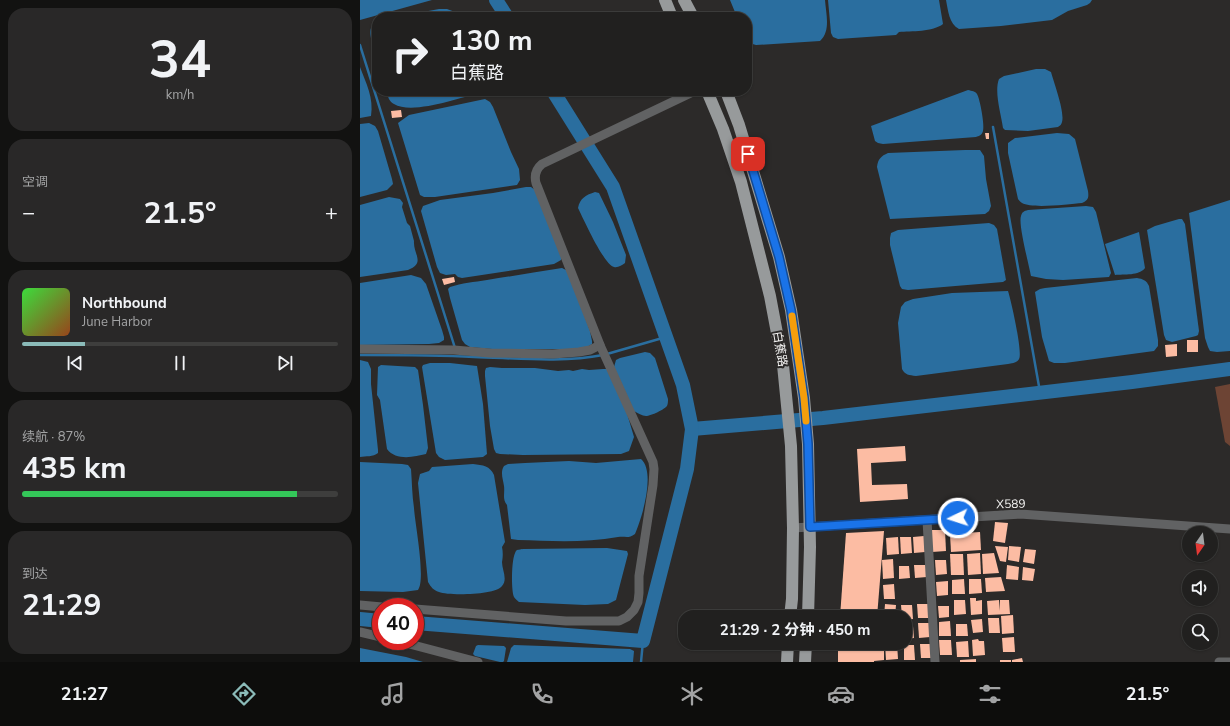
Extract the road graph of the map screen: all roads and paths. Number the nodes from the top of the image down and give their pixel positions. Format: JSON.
{"nodes":[{"id":1,"x":664,"y":0,"type":"edge"},
{"id":2,"x":684,"y":0,"type":"edge"},
{"id":3,"x":670,"y":12,"type":"edge"},
{"id":4,"x":690,"y":12,"type":"edge"},
{"id":5,"x":685,"y":96,"type":"edge"},
{"id":6,"x":709,"y":96,"type":"edge"},
{"id":7,"x":728,"y":96,"type":"edge"},
{"id":8,"x":601,"y":348,"type":"junction"},
{"id":9,"x":360,"y":349,"type":"edge"},
{"id":10,"x":927,"y":520,"type":"junction"},
{"id":11,"x":810,"y":527,"type":"junction"},
{"id":12,"x":793,"y":528,"type":"junction"},
{"id":13,"x":1230,"y":529,"type":"edge"},
{"id":14,"x":360,"y":605,"type":"edge"},
{"id":15,"x":372,"y":606,"type":"edge"},
{"id":16,"x":791,"y":610,"type":"edge"},
{"id":17,"x":808,"y":610,"type":"edge"},
{"id":18,"x":424,"y":611,"type":"edge"},
{"id":19,"x":360,"y":632,"type":"edge"},
{"id":20,"x":372,"y":635,"type":"edge"},
{"id":21,"x":424,"y":648,"type":"edge"},
{"id":22,"x":788,"y":650,"type":"edge"},
{"id":23,"x":806,"y":650,"type":"edge"},
{"id":24,"x":478,"y":662,"type":"edge"},
{"id":25,"x":787,"y":662,"type":"edge"},
{"id":26,"x":805,"y":662,"type":"edge"},
{"id":27,"x":935,"y":662,"type":"edge"},
{"id":28,"x":1219,"y":662,"type":"edge"},
{"id":29,"x":1230,"y":662,"type":"edge"}],
"edges":[{"from":1,"to":3,"type":"main road"},
{"from":2,"to":4,"type":"main road"},
{"from":5,"to":8,"type":"street"},
{"from":6,"to":12,"type":"main road","name":"白蕉路"},
{"from":7,"to":11,"type":"main road","name":"白蕉路"},
{"from":8,"to":9,"type":"street"},
{"from":8,"to":18,"type":"street"},
{"from":10,"to":11,"type":"street","name":"X589","number":"X589"},
{"from":10,"to":13,"type":"street","name":"X589","number":"X589"},
{"from":10,"to":27,"type":"street"},
{"from":11,"to":12,"type":"street","name":"X589","number":"X589"},
{"from":11,"to":17,"type":"main road","name":"白蕉路"},
{"from":12,"to":16,"type":"main road","name":"白蕉路"},
{"from":14,"to":15,"type":"street"},
{"from":19,"to":20,"type":"street"},
{"from":21,"to":24,"type":"street"},
{"from":22,"to":25,"type":"main road"},
{"from":23,"to":26,"type":"main road"},
{"from":28,"to":29,"type":"street"}]}
